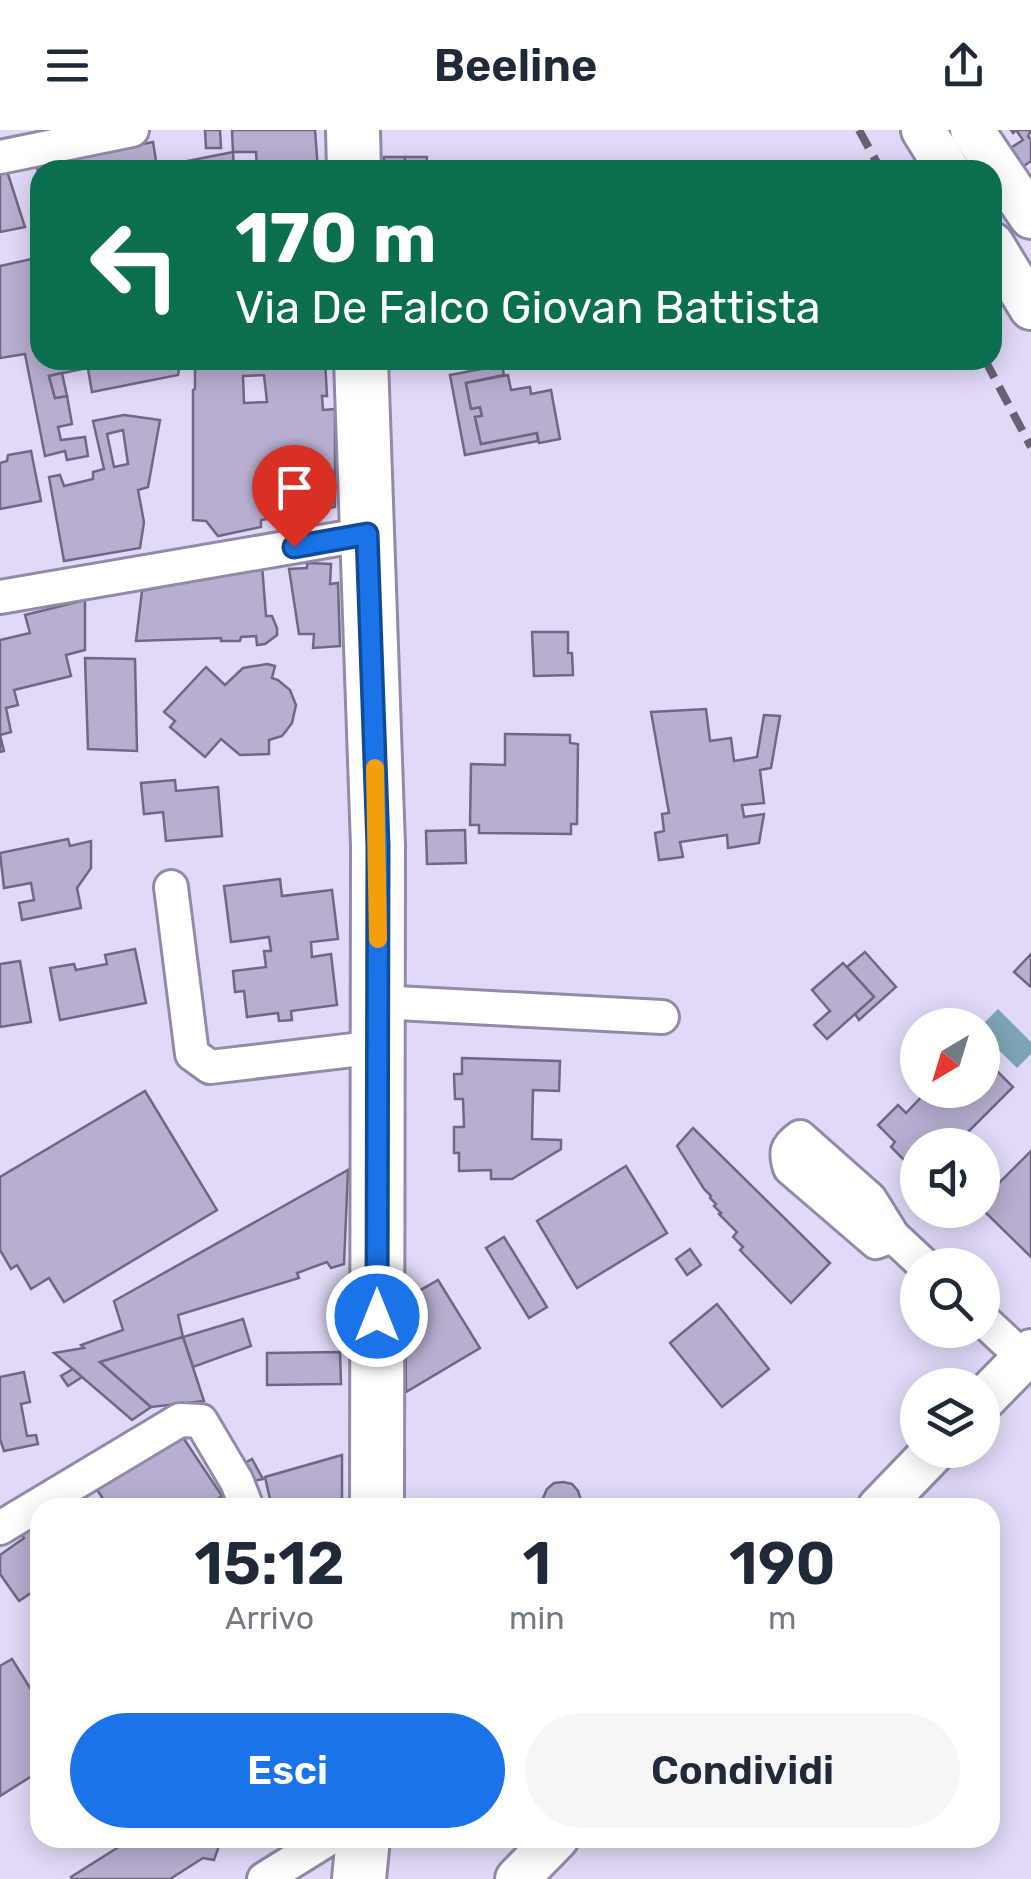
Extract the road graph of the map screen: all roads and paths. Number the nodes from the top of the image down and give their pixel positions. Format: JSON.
{"nodes":[{"id":1,"x":132,"y":130,"type":"edge"},
{"id":2,"x":353,"y":130,"type":"edge"},
{"id":3,"x":923,"y":130,"type":"edge"},
{"id":4,"x":972,"y":130,"type":"edge"},
{"id":5,"x":0,"y":157,"type":"edge"},
{"id":6,"x":354,"y":160,"type":"edge"},
{"id":7,"x":942,"y":160,"type":"edge"},
{"id":8,"x":992,"y":160,"type":"edge"},
{"id":9,"x":1002,"y":174,"type":"edge"},
{"id":10,"x":1031,"y":217,"type":"edge"},
{"id":11,"x":1002,"y":260,"type":"edge"},
{"id":12,"x":1031,"y":308,"type":"edge"},
{"id":13,"x":361,"y":370,"type":"edge"},
{"id":14,"x":367,"y":534,"type":"junction"},
{"id":15,"x":0,"y":597,"type":"edge"},
{"id":16,"x":171,"y":887,"type":"dead end"},
{"id":17,"x":662,"y":1017,"type":"dead end"},
{"id":18,"x":378,"y":1025,"type":"junction"},
{"id":19,"x":893,"y":1236,"type":"dead end"},
{"id":20,"x":906,"y":1248,"type":"edge"},
{"id":21,"x":1000,"y":1333,"type":"edge"},
{"id":22,"x":1028,"y":1355,"type":"edge"},
{"id":23,"x":1000,"y":1383,"type":"edge"},
{"id":24,"x":918,"y":1468,"type":"edge"},
{"id":25,"x":50,"y":1498,"type":"edge"},
{"id":26,"x":243,"y":1498,"type":"edge"},
{"id":27,"x":377,"y":1498,"type":"edge"},
{"id":28,"x":889,"y":1498,"type":"edge"},
{"id":29,"x":30,"y":1510,"type":"edge"},
{"id":30,"x":0,"y":1528,"type":"edge"},
{"id":31,"x":548,"y":1848,"type":"edge"},
{"id":32,"x":357,"y":1861,"type":"edge"},
{"id":33,"x":264,"y":1879,"type":"edge"},
{"id":34,"x":517,"y":1879,"type":"edge"}],
"edges":[{"from":1,"to":5,"type":"street"},
{"from":2,"to":6,"type":"main road"},
{"from":3,"to":7,"type":"street"},
{"from":4,"to":8,"type":"street"},
{"from":9,"to":10,"type":"street"},
{"from":11,"to":12,"type":"street"},
{"from":13,"to":14,"type":"main road"},
{"from":14,"to":15,"type":"street"},
{"from":14,"to":18,"type":"main road"},
{"from":16,"to":18,"type":"street"},
{"from":17,"to":18,"type":"street"},
{"from":18,"to":27,"type":"main road"},
{"from":19,"to":20,"type":"street"},
{"from":21,"to":22,"type":"street"},
{"from":22,"to":23,"type":"street"},
{"from":24,"to":28,"type":"street"},
{"from":25,"to":26,"type":"street"},
{"from":29,"to":30,"type":"street"},
{"from":31,"to":34,"type":"street"},
{"from":32,"to":33,"type":"street"}]}
